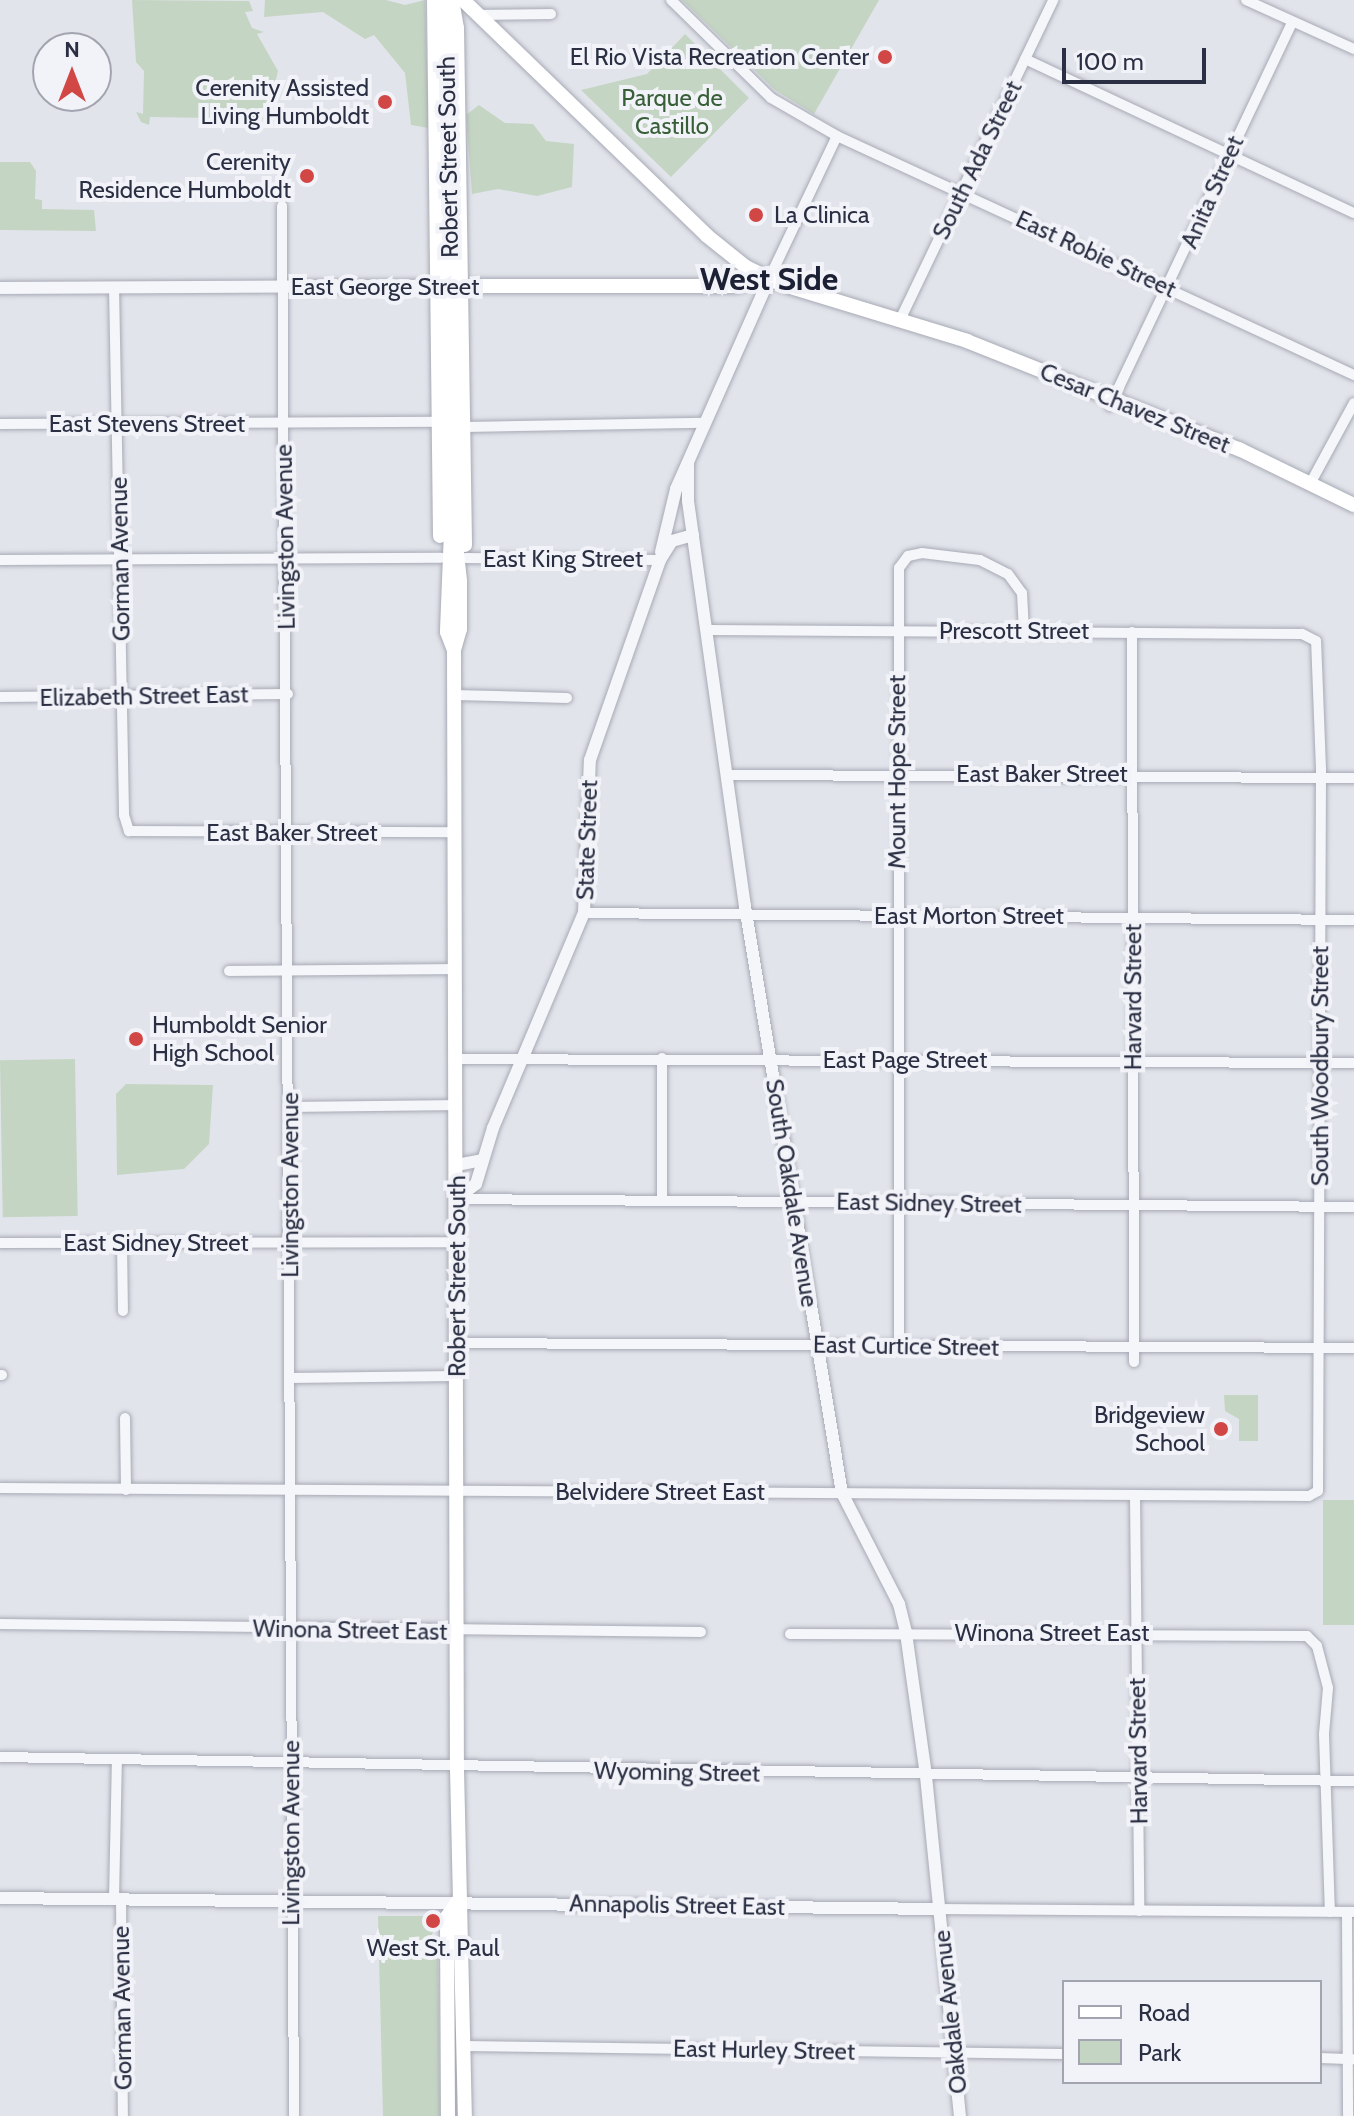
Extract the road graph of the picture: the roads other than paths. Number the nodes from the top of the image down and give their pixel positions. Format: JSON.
{"nodes":[{"id":1,"x":434,"y":0,"type":"edge"},
{"id":2,"x":449,"y":0,"type":"edge"},
{"id":3,"x":463,"y":0,"type":"edge"},
{"id":4,"x":671,"y":0,"type":"edge"},
{"id":5,"x":1053,"y":0,"type":"edge"},
{"id":6,"x":1246,"y":0,"type":"edge"},
{"id":7,"x":551,"y":14,"type":"dead end"},
{"id":8,"x":478,"y":15,"type":"junction"},
{"id":9,"x":1292,"y":22,"type":"junction"},
{"id":10,"x":1354,"y":49,"type":"edge"},
{"id":11,"x":1025,"y":59,"type":"junction"},
{"id":12,"x":837,"y":136,"type":"junction"},
{"id":13,"x":1228,"y":153,"type":"junction"},
{"id":14,"x":961,"y":191,"type":"junction"},
{"id":15,"x":282,"y":206,"type":"dead end"},
{"id":16,"x":1354,"y":213,"type":"edge"},
{"id":17,"x":723,"y":251,"type":"junction"},
{"id":18,"x":769,"y":279,"type":"junction"},
{"id":19,"x":439,"y":286,"type":"junction"},
{"id":20,"x":460,"y":286,"type":"junction"},
{"id":21,"x":715,"y":286,"type":"junction"},
{"id":22,"x":114,"y":287,"type":"junction"},
{"id":23,"x":0,"y":288,"type":"edge"},
{"id":24,"x":282,"y":288,"type":"junction"},
{"id":25,"x":1168,"y":288,"type":"junction"},
{"id":26,"x":900,"y":320,"type":"junction"},
{"id":27,"x":1354,"y":375,"type":"edge"},
{"id":28,"x":1112,"y":403,"type":"junction"},
{"id":29,"x":1354,"y":403,"type":"edge"},
{"id":30,"x":439,"y":422,"type":"junction"},
{"id":31,"x":704,"y":423,"type":"junction"},
{"id":32,"x":0,"y":424,"type":"edge"},
{"id":33,"x":116,"y":424,"type":"junction"},
{"id":34,"x":283,"y":424,"type":"junction"},
{"id":35,"x":465,"y":427,"type":"junction"},
{"id":36,"x":688,"y":464,"type":"junction"},
{"id":37,"x":1310,"y":484,"type":"junction"},
{"id":38,"x":1354,"y":505,"type":"edge"},
{"id":39,"x":693,"y":535,"type":"junction"},
{"id":40,"x":441,"y":558,"type":"junction"},
{"id":41,"x":466,"y":558,"type":"junction"},
{"id":42,"x":0,"y":560,"type":"edge"},
{"id":43,"x":122,"y":560,"type":"junction"},
{"id":44,"x":285,"y":560,"type":"junction"},
{"id":45,"x":660,"y":560,"type":"junction"},
{"id":46,"x":454,"y":581,"type":"junction"},
{"id":47,"x":710,"y":630,"type":"junction"},
{"id":48,"x":898,"y":631,"type":"junction"},
{"id":49,"x":1024,"y":632,"type":"junction"},
{"id":50,"x":1132,"y":632,"type":"junction"},
{"id":51,"x":1316,"y":641,"type":"joint"},
{"id":52,"x":288,"y":694,"type":"junction"},
{"id":53,"x":454,"y":695,"type":"junction"},
{"id":54,"x":0,"y":697,"type":"edge"},
{"id":55,"x":123,"y":698,"type":"junction"},
{"id":56,"x":567,"y":698,"type":"dead end"},
{"id":57,"x":897,"y":774,"type":"junction"},
{"id":58,"x":1132,"y":774,"type":"junction"},
{"id":59,"x":729,"y":775,"type":"junction"},
{"id":60,"x":1321,"y":777,"type":"junction"},
{"id":61,"x":1354,"y":778,"type":"edge"},
{"id":62,"x":129,"y":831,"type":"joint"},
{"id":63,"x":289,"y":832,"type":"junction"},
{"id":64,"x":456,"y":832,"type":"junction"},
{"id":65,"x":584,"y":913,"type":"junction"},
{"id":66,"x":747,"y":915,"type":"junction"},
{"id":67,"x":898,"y":916,"type":"junction"},
{"id":68,"x":1133,"y":918,"type":"junction"},
{"id":69,"x":1320,"y":920,"type":"junction"},
{"id":70,"x":1354,"y":920,"type":"edge"},
{"id":71,"x":290,"y":967,"type":"junction"},
{"id":72,"x":456,"y":969,"type":"junction"},
{"id":73,"x":229,"y":971,"type":"dead end"},
{"id":74,"x":662,"y":1058,"type":"junction"},
{"id":75,"x":456,"y":1059,"type":"junction"},
{"id":76,"x":524,"y":1059,"type":"junction"},
{"id":77,"x":771,"y":1059,"type":"junction"},
{"id":78,"x":897,"y":1060,"type":"junction"},
{"id":79,"x":1134,"y":1061,"type":"junction"},
{"id":80,"x":1321,"y":1063,"type":"junction"},
{"id":81,"x":1354,"y":1063,"type":"edge"},
{"id":82,"x":457,"y":1105,"type":"junction"},
{"id":83,"x":291,"y":1107,"type":"junction"},
{"id":84,"x":482,"y":1160,"type":"junction"},
{"id":85,"x":457,"y":1165,"type":"junction"},
{"id":86,"x":456,"y":1199,"type":"junction"},
{"id":87,"x":662,"y":1200,"type":"junction"},
{"id":88,"x":795,"y":1202,"type":"junction"},
{"id":89,"x":898,"y":1202,"type":"junction"},
{"id":90,"x":1134,"y":1205,"type":"junction"},
{"id":91,"x":1321,"y":1206,"type":"junction"},
{"id":92,"x":1354,"y":1207,"type":"edge"},
{"id":93,"x":457,"y":1242,"type":"junction"},
{"id":94,"x":0,"y":1243,"type":"edge"},
{"id":95,"x":122,"y":1243,"type":"junction"},
{"id":96,"x":289,"y":1243,"type":"junction"},
{"id":97,"x":123,"y":1311,"type":"dead end"},
{"id":98,"x":457,"y":1343,"type":"junction"},
{"id":99,"x":817,"y":1345,"type":"junction"},
{"id":100,"x":899,"y":1346,"type":"junction"},
{"id":101,"x":1133,"y":1348,"type":"junction"},
{"id":102,"x":1354,"y":1348,"type":"edge"},
{"id":103,"x":1317,"y":1350,"type":"junction"},
{"id":104,"x":1134,"y":1362,"type":"dead end"},
{"id":105,"x":457,"y":1376,"type":"junction"},
{"id":106,"x":289,"y":1378,"type":"junction"},
{"id":107,"x":125,"y":1418,"type":"dead end"},
{"id":108,"x":0,"y":1488,"type":"edge"},
{"id":109,"x":126,"y":1490,"type":"junction"},
{"id":110,"x":290,"y":1490,"type":"junction"},
{"id":111,"x":457,"y":1491,"type":"junction"},
{"id":112,"x":1318,"y":1491,"type":"joint"},
{"id":113,"x":842,"y":1493,"type":"junction"},
{"id":114,"x":1135,"y":1495,"type":"junction"},
{"id":115,"x":0,"y":1624,"type":"edge"},
{"id":116,"x":290,"y":1629,"type":"junction"},
{"id":117,"x":457,"y":1631,"type":"junction"},
{"id":118,"x":701,"y":1632,"type":"dead end"},
{"id":119,"x":906,"y":1633,"type":"junction"},
{"id":120,"x":1136,"y":1633,"type":"junction"},
{"id":121,"x":790,"y":1634,"type":"dead end"},
{"id":122,"x":0,"y":1757,"type":"edge"},
{"id":123,"x":117,"y":1760,"type":"junction"},
{"id":124,"x":291,"y":1764,"type":"junction"},
{"id":125,"x":457,"y":1769,"type":"junction"},
{"id":126,"x":926,"y":1776,"type":"junction"},
{"id":127,"x":1139,"y":1778,"type":"junction"},
{"id":128,"x":1328,"y":1781,"type":"junction"},
{"id":129,"x":1354,"y":1781,"type":"edge"},
{"id":130,"x":0,"y":1898,"type":"edge"},
{"id":131,"x":118,"y":1899,"type":"junction"},
{"id":132,"x":291,"y":1901,"type":"junction"},
{"id":133,"x":457,"y":1902,"type":"junction"},
{"id":134,"x":939,"y":1909,"type":"junction"},
{"id":135,"x":1139,"y":1911,"type":"junction"},
{"id":136,"x":1330,"y":1912,"type":"junction"},
{"id":137,"x":1351,"y":1912,"type":"edge"},
{"id":138,"x":464,"y":2046,"type":"junction"},
{"id":139,"x":956,"y":2052,"type":"junction"},
{"id":140,"x":1062,"y":2054,"type":"edge"},
{"id":141,"x":1322,"y":2058,"type":"edge"},
{"id":142,"x":1350,"y":2059,"type":"edge"},
{"id":143,"x":123,"y":2116,"type":"edge"},
{"id":144,"x":294,"y":2116,"type":"edge"},
{"id":145,"x":448,"y":2116,"type":"edge"},
{"id":146,"x":465,"y":2116,"type":"edge"},
{"id":147,"x":960,"y":2116,"type":"edge"},
{"id":148,"x":1348,"y":2116,"type":"edge"}],
"edges":[{"from":1,"to":19,"type":"main road"},
{"from":2,"to":20,"type":"main road"},
{"from":2,"to":46,"type":"main road","name":"Robert Street South"},
{"from":3,"to":8,"type":"main road","name":"Cesar Chavez Street"},
{"from":4,"to":12,"type":"street","name":"East Robie Street"},
{"from":5,"to":11,"type":"street","name":"South Ada Street"},
{"from":6,"to":9,"type":"street"},
{"from":7,"to":8,"type":"street"},
{"from":8,"to":17,"type":"main road","name":"Cesar Chavez Street"},
{"from":9,"to":10,"type":"street"},
{"from":9,"to":13,"type":"street","name":"Anita Street"},
{"from":11,"to":13,"type":"street"},
{"from":11,"to":14,"type":"street","name":"South Ada Street"},
{"from":12,"to":14,"type":"street","name":"East Robie Street"},
{"from":12,"to":18,"type":"street","name":"State Street"},
{"from":13,"to":16,"type":"street"},
{"from":13,"to":25,"type":"street","name":"Anita Street"},
{"from":14,"to":25,"type":"street","name":"East Robie Street"},
{"from":14,"to":26,"type":"street","name":"South Ada Street"},
{"from":15,"to":24,"type":"street","name":"Livingston Avenue"},
{"from":17,"to":18,"type":"main road","name":"Cesar Chavez Street"},
{"from":17,"to":21,"type":"main road"},
{"from":18,"to":21,"type":"main road","name":"East George Street"},
{"from":18,"to":26,"type":"main road","name":"Cesar Chavez Street"},
{"from":18,"to":31,"type":"street","name":"State Street"},
{"from":19,"to":20,"type":"main road","name":"East George Street","bridge":true},
{"from":19,"to":24,"type":"street","name":"East George Street"},
{"from":19,"to":30,"type":"main road"},
{"from":20,"to":21,"type":"main road","name":"East George Street"},
{"from":20,"to":35,"type":"main road"},
{"from":22,"to":23,"type":"street","name":"East George Street"},
{"from":22,"to":24,"type":"street","name":"East George Street"},
{"from":22,"to":33,"type":"street","name":"Gorman Avenue"},
{"from":24,"to":34,"type":"street","name":"Livingston Avenue"},
{"from":25,"to":27,"type":"street","name":"East Robie Street"},
{"from":25,"to":28,"type":"street","name":"Anita Street"},
{"from":26,"to":28,"type":"main road","name":"Cesar Chavez Street"},
{"from":28,"to":37,"type":"main road","name":"Cesar Chavez Street"},
{"from":29,"to":37,"type":"street"},
{"from":30,"to":34,"type":"street","name":"East Stevens Street"},
{"from":30,"to":40,"type":"main road"},
{"from":31,"to":35,"type":"street"},
{"from":31,"to":36,"type":"street","name":"State Street"},
{"from":32,"to":33,"type":"street","name":"East Stevens Street"},
{"from":33,"to":34,"type":"street","name":"East Stevens Street"},
{"from":33,"to":43,"type":"street","name":"Gorman Avenue"},
{"from":34,"to":44,"type":"street","name":"Livingston Avenue"},
{"from":35,"to":41,"type":"main road"},
{"from":36,"to":39,"type":"street","name":"South Oakdale Avenue"},
{"from":36,"to":45,"type":"street","name":"State Street"},
{"from":37,"to":38,"type":"main road","name":"Cesar Chavez Street"},
{"from":39,"to":45,"type":"street"},
{"from":39,"to":47,"type":"street","name":"South Oakdale Avenue"},
{"from":40,"to":44,"type":"street"},
{"from":40,"to":46,"type":"main road"},
{"from":41,"to":45,"type":"street","name":"East King Street"},
{"from":41,"to":46,"type":"main road"},
{"from":42,"to":43,"type":"street"},
{"from":43,"to":44,"type":"street"},
{"from":43,"to":55,"type":"street","name":"Gorman Avenue"},
{"from":44,"to":52,"type":"street","name":"Livingston Avenue"},
{"from":45,"to":65,"type":"street","name":"State Street"},
{"from":46,"to":53,"type":"main road","name":"Robert Street South"},
{"from":47,"to":48,"type":"street","name":"Prescott Street"},
{"from":47,"to":59,"type":"street","name":"South Oakdale Avenue"},
{"from":48,"to":49,"type":"street","name":"Prescott Street"},
{"from":48,"to":49,"type":"street","name":"Mount Hope Street"},
{"from":48,"to":57,"type":"street","name":"Mount Hope Street"},
{"from":49,"to":50,"type":"street","name":"Prescott Street"},
{"from":50,"to":51,"type":"street","name":"Prescott Street"},
{"from":50,"to":58,"type":"street","name":"Harvard Street"},
{"from":51,"to":60,"type":"street","name":"South Woodbury Street"},
{"from":52,"to":55,"type":"street","name":"Elizabeth Street East"},
{"from":52,"to":63,"type":"street","name":"Livingston Avenue"},
{"from":53,"to":56,"type":"street"},
{"from":53,"to":64,"type":"main road","name":"Robert Street South"},
{"from":54,"to":55,"type":"street","name":"Elizabeth Street East"},
{"from":55,"to":62,"type":"street","name":"Gorman Avenue"},
{"from":57,"to":58,"type":"street","name":"East Baker Street"},
{"from":57,"to":59,"type":"street","name":"East Baker Street"},
{"from":57,"to":67,"type":"street","name":"Mount Hope Street"},
{"from":58,"to":60,"type":"street","name":"East Baker Street"},
{"from":58,"to":68,"type":"street","name":"Harvard Street"},
{"from":59,"to":66,"type":"street","name":"South Oakdale Avenue"},
{"from":60,"to":61,"type":"street","name":"East Baker Street"},
{"from":60,"to":69,"type":"street","name":"South Woodbury Street"},
{"from":62,"to":63,"type":"street","name":"East Baker Street"},
{"from":63,"to":64,"type":"street","name":"East Baker Street"},
{"from":63,"to":71,"type":"street","name":"Livingston Avenue"},
{"from":64,"to":72,"type":"main road","name":"Robert Street South"},
{"from":65,"to":66,"type":"street","name":"East Morton Street"},
{"from":65,"to":76,"type":"street","name":"State Street"},
{"from":66,"to":67,"type":"street","name":"East Morton Street"},
{"from":66,"to":77,"type":"street","name":"South Oakdale Avenue"},
{"from":67,"to":68,"type":"street","name":"East Morton Street"},
{"from":67,"to":78,"type":"street","name":"Mount Hope Street"},
{"from":68,"to":69,"type":"street","name":"East Morton Street"},
{"from":68,"to":79,"type":"street","name":"Harvard Street"},
{"from":69,"to":70,"type":"street","name":"East Morton Street"},
{"from":69,"to":80,"type":"street","name":"South Woodbury Street"},
{"from":71,"to":72,"type":"street"},
{"from":71,"to":73,"type":"street"},
{"from":71,"to":83,"type":"street","name":"Livingston Avenue"},
{"from":72,"to":75,"type":"main road","name":"Robert Street South"},
{"from":74,"to":76,"type":"street","name":"East Page Street"},
{"from":74,"to":77,"type":"street","name":"East Page Street"},
{"from":74,"to":87,"type":"street"},
{"from":75,"to":76,"type":"street","name":"East Page Street"},
{"from":75,"to":82,"type":"main road","name":"Robert Street South"},
{"from":76,"to":84,"type":"street","name":"State Street"},
{"from":77,"to":78,"type":"street","name":"East Page Street"},
{"from":77,"to":88,"type":"street","name":"South Oakdale Avenue"},
{"from":78,"to":79,"type":"street","name":"East Page Street"},
{"from":78,"to":89,"type":"street","name":"Mount Hope Street"},
{"from":79,"to":80,"type":"street","name":"East Page Street"},
{"from":79,"to":90,"type":"street","name":"Harvard Street"},
{"from":80,"to":81,"type":"street","name":"East Page Street"},
{"from":80,"to":91,"type":"street","name":"South Woodbury Street"},
{"from":82,"to":83,"type":"street"},
{"from":82,"to":85,"type":"main road","name":"Robert Street South"},
{"from":83,"to":96,"type":"street","name":"Livingston Avenue"},
{"from":84,"to":85,"type":"street"},
{"from":84,"to":86,"type":"street","name":"State Street"},
{"from":85,"to":86,"type":"main road","name":"Robert Street South"},
{"from":86,"to":87,"type":"street","name":"East Sidney Street"},
{"from":86,"to":93,"type":"main road","name":"Robert Street South"},
{"from":87,"to":88,"type":"street","name":"East Sidney Street"},
{"from":88,"to":89,"type":"street","name":"East Sidney Street"},
{"from":88,"to":99,"type":"street","name":"South Oakdale Avenue"},
{"from":89,"to":90,"type":"street","name":"East Sidney Street"},
{"from":89,"to":100,"type":"street","name":"Mount Hope Street"},
{"from":90,"to":91,"type":"street","name":"East Sidney Street"},
{"from":90,"to":101,"type":"street","name":"Harvard Street"},
{"from":91,"to":92,"type":"street","name":"East Sidney Street"},
{"from":91,"to":103,"type":"street","name":"South Woodbury Street"},
{"from":93,"to":96,"type":"street","name":"East Sidney Street"},
{"from":93,"to":98,"type":"main road","name":"Robert Street South"},
{"from":94,"to":95,"type":"street","name":"East Sidney Street"},
{"from":95,"to":96,"type":"street","name":"East Sidney Street"},
{"from":95,"to":97,"type":"street"},
{"from":96,"to":106,"type":"street","name":"Livingston Avenue"},
{"from":98,"to":99,"type":"street","name":"East Curtice Street"},
{"from":98,"to":105,"type":"main road","name":"Robert Street South"},
{"from":99,"to":100,"type":"street","name":"East Curtice Street"},
{"from":99,"to":113,"type":"street","name":"South Oakdale Avenue"},
{"from":100,"to":101,"type":"street","name":"East Curtice Street"},
{"from":101,"to":103,"type":"street","name":"East Curtice Street"},
{"from":101,"to":104,"type":"street","name":"Harvard Street"},
{"from":102,"to":103,"type":"street","name":"East Curtice Street"},
{"from":103,"to":112,"type":"street","name":"South Woodbury Street"},
{"from":105,"to":106,"type":"street"},
{"from":105,"to":111,"type":"main road","name":"Robert Street South"},
{"from":106,"to":110,"type":"street","name":"Livingston Avenue"},
{"from":107,"to":109,"type":"street"},
{"from":108,"to":109,"type":"street","name":"Belvidere Street East"},
{"from":109,"to":110,"type":"street","name":"Belvidere Street East"},
{"from":110,"to":111,"type":"street","name":"Belvidere Street East"},
{"from":110,"to":116,"type":"street","name":"Livingston Avenue"},
{"from":111,"to":113,"type":"street","name":"Belvidere Street East"},
{"from":111,"to":117,"type":"main road","name":"Robert Street South"},
{"from":112,"to":114,"type":"street","name":"Belvidere Street East"},
{"from":113,"to":114,"type":"street","name":"Belvidere Street East"},
{"from":113,"to":119,"type":"street","name":"South Oakdale Avenue"},
{"from":114,"to":120,"type":"street","name":"Harvard Street"},
{"from":115,"to":116,"type":"street","name":"Winona Street East"},
{"from":116,"to":117,"type":"street","name":"Winona Street East"},
{"from":116,"to":124,"type":"street","name":"Livingston Avenue"},
{"from":117,"to":118,"type":"street","name":"Winona Street East"},
{"from":117,"to":125,"type":"main road","name":"Robert Street South"},
{"from":119,"to":120,"type":"street","name":"Winona Street East"},
{"from":119,"to":121,"type":"street","name":"Winona Street East"},
{"from":119,"to":126,"type":"street","name":"South Oakdale Avenue"},
{"from":120,"to":127,"type":"street","name":"Harvard Street"},
{"from":120,"to":128,"type":"street","name":"Winona Street East"},
{"from":122,"to":123,"type":"street","name":"Wyoming Street"},
{"from":123,"to":124,"type":"street","name":"Wyoming Street"},
{"from":123,"to":131,"type":"street","name":"Gorman Avenue"},
{"from":124,"to":125,"type":"street","name":"Wyoming Street"},
{"from":124,"to":132,"type":"street","name":"Livingston Avenue"},
{"from":125,"to":126,"type":"street","name":"Wyoming Street"},
{"from":125,"to":133,"type":"main road","name":"Robert Street South"},
{"from":126,"to":127,"type":"street","name":"Wyoming Street"},
{"from":126,"to":134,"type":"street","name":"South Oakdale Avenue"},
{"from":127,"to":128,"type":"street","name":"Wyoming Street"},
{"from":127,"to":135,"type":"street","name":"Harvard Street"},
{"from":128,"to":129,"type":"street","name":"Wyoming Street"},
{"from":128,"to":136,"type":"street"},
{"from":130,"to":131,"type":"street","name":"Annapolis Street East"},
{"from":131,"to":132,"type":"street","name":"Annapolis Street East"},
{"from":131,"to":143,"type":"street","name":"Gorman Avenue"},
{"from":132,"to":133,"type":"street","name":"Annapolis Street East"},
{"from":132,"to":144,"type":"street","name":"Livingston Avenue"},
{"from":133,"to":134,"type":"street","name":"Annapolis Street East"},
{"from":133,"to":138,"type":"main road","name":"Robert Street South"},
{"from":133,"to":145,"type":"main road","name":"Robert Street South"},
{"from":134,"to":135,"type":"street","name":"Annapolis Street East"},
{"from":134,"to":139,"type":"street","name":"Oakdale Avenue"},
{"from":135,"to":136,"type":"street","name":"Annapolis Street East"},
{"from":136,"to":137,"type":"street","name":"Annapolis Street East"},
{"from":137,"to":142,"type":"street"},
{"from":138,"to":139,"type":"street","name":"East Hurley Street"},
{"from":138,"to":146,"type":"main road","name":"Robert Street South"},
{"from":139,"to":140,"type":"street","name":"East Hurley Street"},
{"from":139,"to":147,"type":"street","name":"Oakdale Avenue"},
{"from":141,"to":142,"type":"street"},
{"from":142,"to":148,"type":"street"}]}
